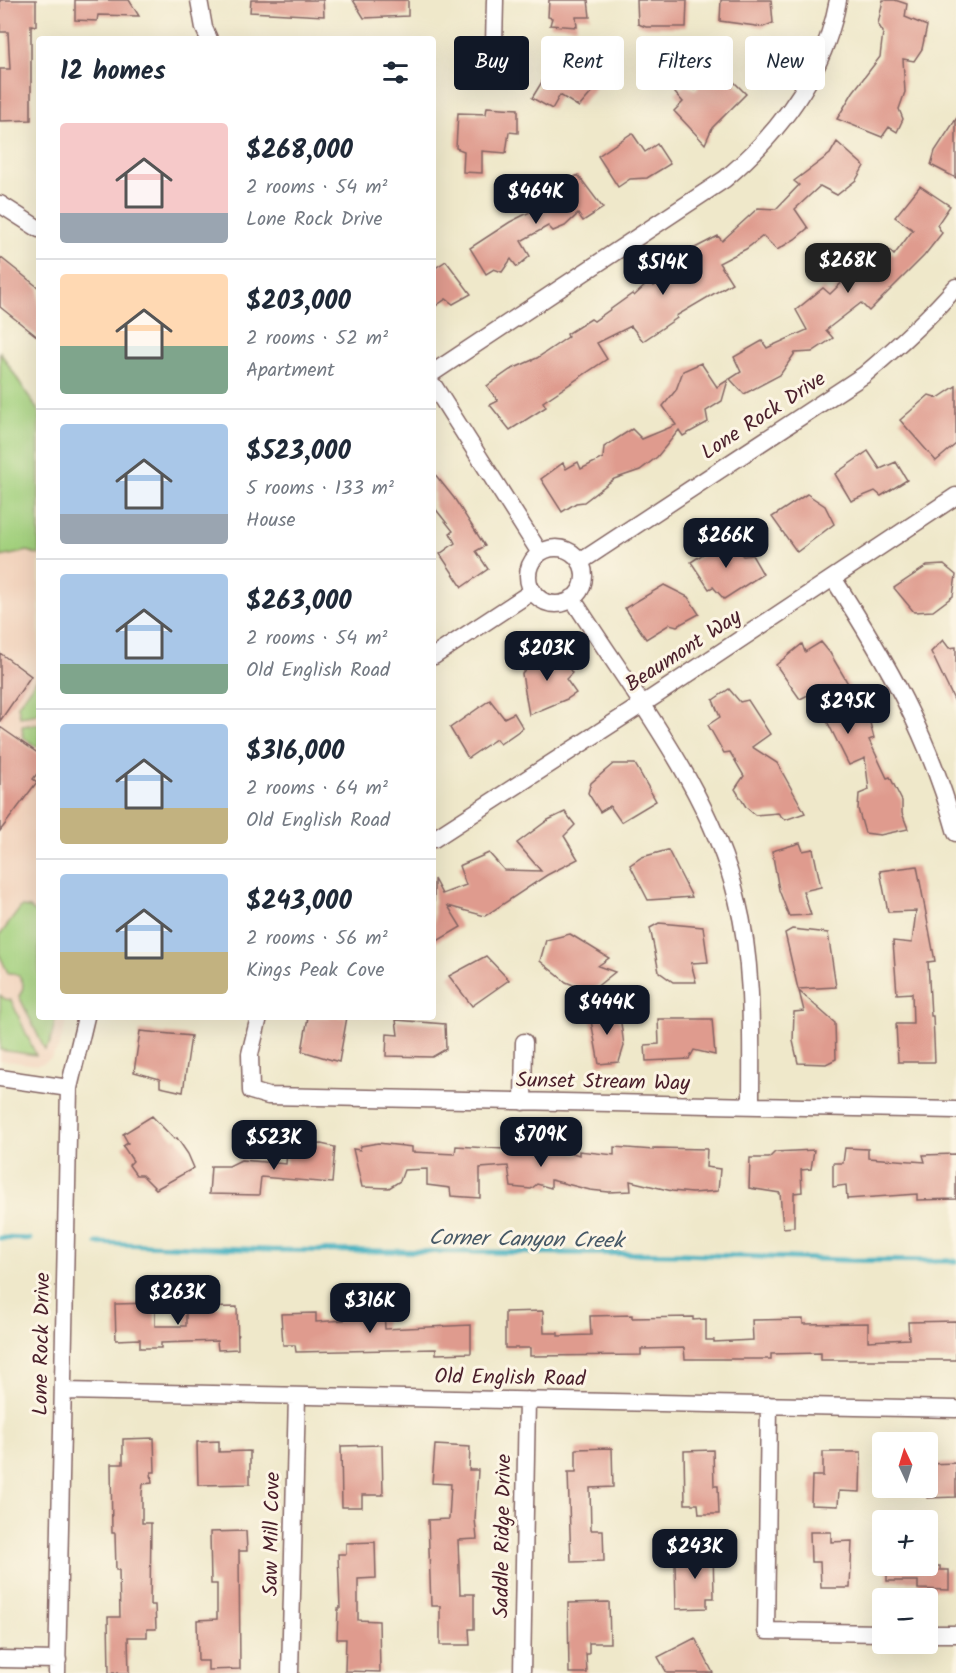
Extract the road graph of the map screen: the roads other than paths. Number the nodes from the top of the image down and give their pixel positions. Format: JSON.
{"nodes":[{"id":1,"x":199,"y":0,"type":"edge"},
{"id":2,"x":495,"y":0,"type":"edge"},
{"id":3,"x":838,"y":0,"type":"edge"},
{"id":4,"x":208,"y":36,"type":"edge"},
{"id":5,"x":494,"y":36,"type":"edge"},
{"id":6,"x":0,"y":204,"type":"edge"},
{"id":7,"x":36,"y":228,"type":"edge"},
{"id":8,"x":956,"y":287,"type":"edge"},
{"id":9,"x":436,"y":371,"type":"edge"},
{"id":10,"x":436,"y":389,"type":"edge"},
{"id":11,"x":956,"y":496,"type":"edge"},
{"id":12,"x":540,"y":553,"type":"junction"},
{"id":13,"x":580,"y":562,"type":"junction"},
{"id":14,"x":833,"y":578,"type":"junction"},
{"id":15,"x":533,"y":591,"type":"junction"},
{"id":16,"x":572,"y":598,"type":"junction"},
{"id":17,"x":436,"y":655,"type":"edge"},
{"id":18,"x":641,"y":705,"type":"junction"},
{"id":19,"x":956,"y":832,"type":"edge"},
{"id":20,"x":436,"y":838,"type":"edge"},
{"id":21,"x":85,"y":1020,"type":"edge"},
{"id":22,"x":258,"y":1020,"type":"edge"},
{"id":23,"x":524,"y":1042,"type":"dead end"},
{"id":24,"x":0,"y":1078,"type":"edge"},
{"id":25,"x":69,"y":1088,"type":"junction"},
{"id":26,"x":523,"y":1102,"type":"junction"},
{"id":27,"x":751,"y":1106,"type":"junction"},
{"id":28,"x":956,"y":1110,"type":"edge"},
{"id":29,"x":63,"y":1391,"type":"junction"},
{"id":30,"x":297,"y":1396,"type":"junction"},
{"id":31,"x":527,"y":1400,"type":"junction"},
{"id":32,"x":769,"y":1405,"type":"junction"},
{"id":33,"x":956,"y":1408,"type":"edge"},
{"id":34,"x":872,"y":1633,"type":"edge"},
{"id":35,"x":938,"y":1634,"type":"edge"},
{"id":36,"x":956,"y":1634,"type":"edge"},
{"id":37,"x":0,"y":1659,"type":"edge"},
{"id":38,"x":58,"y":1667,"type":"edge"},
{"id":39,"x":290,"y":1673,"type":"edge"},
{"id":40,"x":522,"y":1673,"type":"edge"}],
"edges":[{"from":1,"to":4,"type":"street"},
{"from":2,"to":5,"type":"street"},
{"from":3,"to":9,"type":"street"},
{"from":6,"to":7,"type":"street"},
{"from":8,"to":13,"type":"street","name":"Lone Rock Drive"},
{"from":10,"to":12,"type":"street"},
{"from":11,"to":14,"type":"street","name":"Beaumont Way"},
{"from":12,"to":13,"type":"street"},
{"from":12,"to":15,"type":"street"},
{"from":13,"to":16,"type":"street"},
{"from":14,"to":18,"type":"street","name":"Beaumont Way"},
{"from":14,"to":19,"type":"street"},
{"from":15,"to":16,"type":"street"},
{"from":15,"to":17,"type":"street"},
{"from":16,"to":18,"type":"street"},
{"from":18,"to":20,"type":"street","name":"Beaumont Way"},
{"from":18,"to":27,"type":"street"},
{"from":21,"to":25,"type":"street","name":"Lone Rock Drive"},
{"from":22,"to":26,"type":"street","name":"Sunset Stream Way"},
{"from":23,"to":26,"type":"street"},
{"from":24,"to":25,"type":"street"},
{"from":25,"to":29,"type":"street","name":"Lone Rock Drive"},
{"from":26,"to":27,"type":"street","name":"Sunset Stream Way"},
{"from":27,"to":28,"type":"street","name":"Sunset Stream Way"},
{"from":29,"to":30,"type":"street","name":"Old English Road"},
{"from":29,"to":38,"type":"street","name":"Lone Rock Drive"},
{"from":30,"to":31,"type":"street","name":"Old English Road"},
{"from":30,"to":39,"type":"street","name":"Saw Mill Cove"},
{"from":31,"to":32,"type":"street","name":"Old English Road"},
{"from":31,"to":40,"type":"street","name":"Saddle Ridge Drive"},
{"from":32,"to":33,"type":"street","name":"Old English Road"},
{"from":32,"to":34,"type":"street"},
{"from":35,"to":36,"type":"street"},
{"from":37,"to":38,"type":"street"}]}
